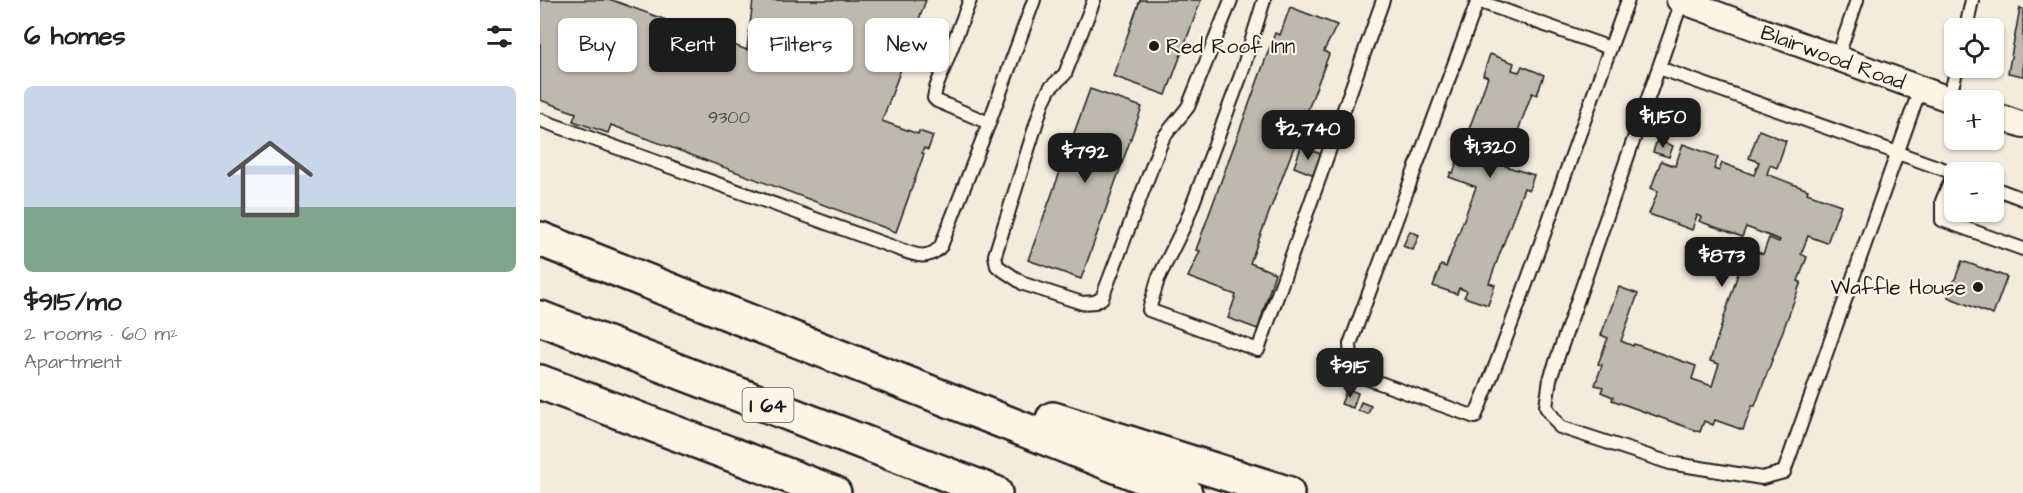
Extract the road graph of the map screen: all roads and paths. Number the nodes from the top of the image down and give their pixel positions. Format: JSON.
{"nodes":[{"id":1,"x":970,"y":0,"type":"edge"},
{"id":2,"x":1034,"y":0,"type":"edge"},
{"id":3,"x":1094,"y":0,"type":"edge"},
{"id":4,"x":1231,"y":0,"type":"edge"},
{"id":5,"x":1264,"y":0,"type":"edge"},
{"id":6,"x":1382,"y":0,"type":"edge"},
{"id":7,"x":1478,"y":0,"type":"edge"},
{"id":8,"x":1628,"y":0,"type":"edge"},
{"id":9,"x":1857,"y":0,"type":"edge"},
{"id":10,"x":1972,"y":0,"type":"edge"},
{"id":11,"x":1680,"y":1,"type":"edge"},
{"id":12,"x":1968,"y":18,"type":"edge"},
{"id":13,"x":1610,"y":48,"type":"junction"},
{"id":14,"x":1837,"y":59,"type":"junction"},
{"id":15,"x":1659,"y":68,"type":"junction"},
{"id":16,"x":1920,"y":89,"type":"junction"},
{"id":17,"x":1944,"y":97,"type":"edge"},
{"id":18,"x":2004,"y":119,"type":"edge"},
{"id":19,"x":540,"y":120,"type":"edge"},
{"id":20,"x":989,"y":123,"type":"junction"},
{"id":21,"x":2023,"y":126,"type":"edge"},
{"id":22,"x":1898,"y":151,"type":"junction"},
{"id":23,"x":1944,"y":169,"type":"edge"},
{"id":24,"x":2004,"y":192,"type":"edge"},
{"id":25,"x":1944,"y":196,"type":"edge"},
{"id":26,"x":2023,"y":199,"type":"edge"},
{"id":27,"x":1944,"y":221,"type":"edge"},
{"id":28,"x":1948,"y":222,"type":"edge"},
{"id":29,"x":540,"y":239,"type":"edge"},
{"id":30,"x":2023,"y":249,"type":"edge"},
{"id":31,"x":540,"y":318,"type":"edge"},
{"id":32,"x":754,"y":325,"type":"junction"},
{"id":33,"x":540,"y":382,"type":"edge"},
{"id":34,"x":834,"y":493,"type":"edge"},
{"id":35,"x":995,"y":493,"type":"edge"},
{"id":36,"x":1185,"y":493,"type":"edge"},
{"id":37,"x":1287,"y":493,"type":"edge"}],
"edges":[{"from":1,"to":20,"type":"lane"},
{"from":2,"to":20,"type":"lane"},
{"from":3,"to":4,"type":"lane"},
{"from":5,"to":6,"type":"lane"},
{"from":7,"to":13,"type":"lane"},
{"from":7,"to":13,"type":"lane"},
{"from":8,"to":13,"type":"lane"},
{"from":9,"to":14,"type":"lane"},
{"from":10,"to":12,"type":"lane"},
{"from":11,"to":14,"type":"street","name":"Blairwood Road"},
{"from":11,"to":15,"type":"lane"},
{"from":14,"to":16,"type":"street","name":"Blairwood Road"},
{"from":15,"to":22,"type":"lane"},
{"from":15,"to":22,"type":"lane"},
{"from":16,"to":17,"type":"street","name":"Blairwood Road"},
{"from":16,"to":22,"type":"lane"},
{"from":18,"to":21,"type":"street"},
{"from":19,"to":20,"type":"lane"},
{"from":22,"to":23,"type":"lane"},
{"from":24,"to":26,"type":"lane"},
{"from":25,"to":27,"type":"lane"},
{"from":28,"to":30,"type":"lane"},
{"from":29,"to":32,"type":"highway"},
{"from":31,"to":35,"type":"highway","number":"I 64"},
{"from":32,"to":36,"type":"highway"},
{"from":32,"to":37,"type":"highway"},
{"from":33,"to":34,"type":"highway"}]}
